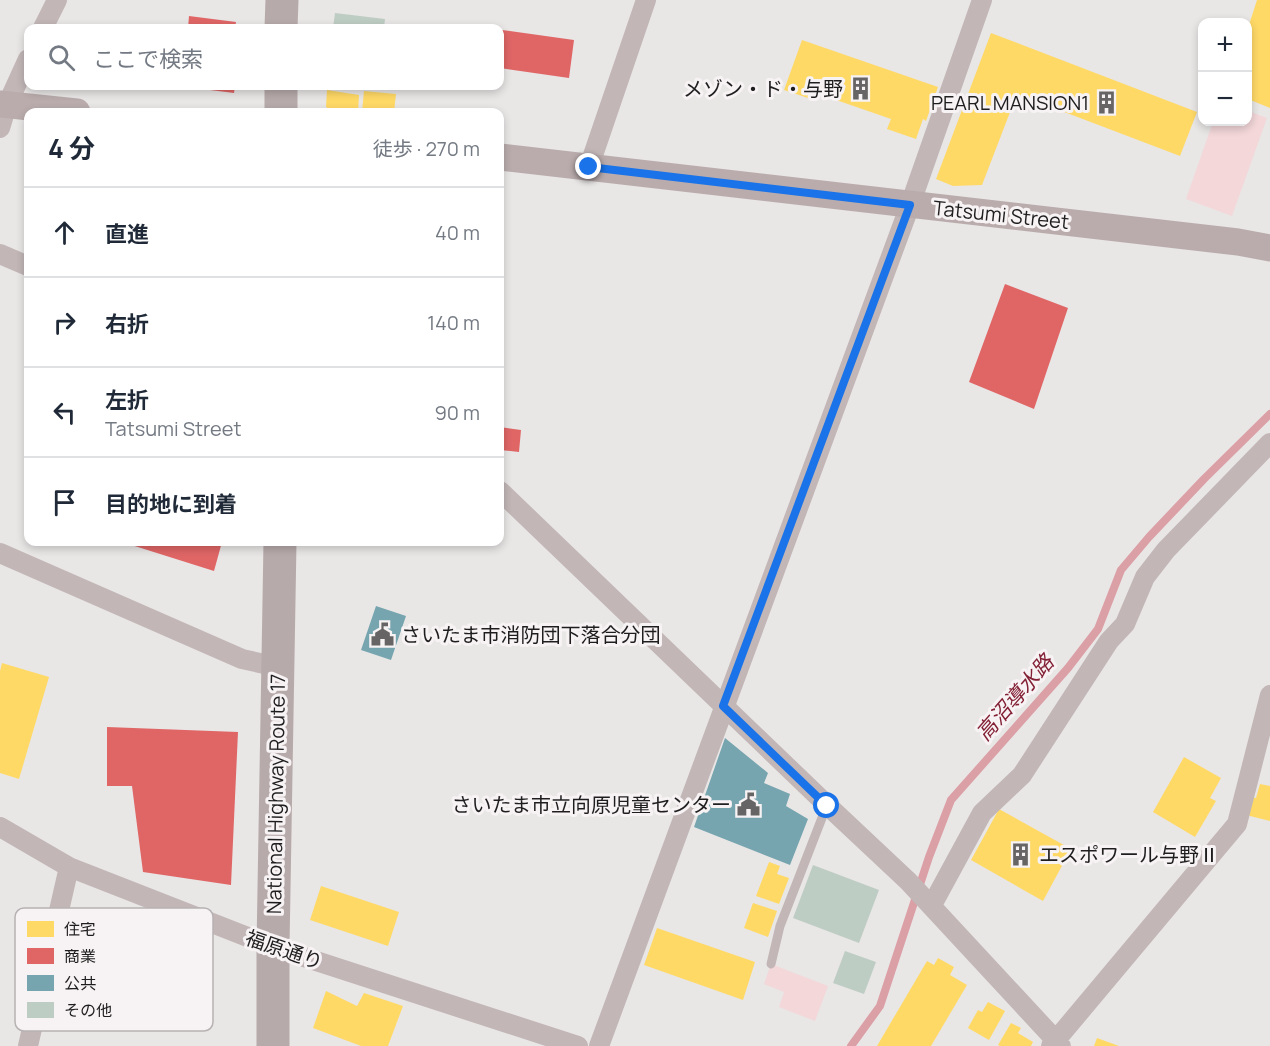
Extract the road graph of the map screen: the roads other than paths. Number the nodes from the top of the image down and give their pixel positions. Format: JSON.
{"nodes":[{"id":1,"x":57,"y":0,"type":"edge"},
{"id":2,"x":282,"y":0,"type":"edge"},
{"id":3,"x":646,"y":0,"type":"edge"},
{"id":4,"x":982,"y":0,"type":"edge"},
{"id":5,"x":45,"y":24,"type":"edge"},
{"id":6,"x":281,"y":24,"type":"edge"},
{"id":7,"x":24,"y":67,"type":"edge"},
{"id":8,"x":281,"y":90,"type":"edge"},
{"id":9,"x":281,"y":108,"type":"edge"},
{"id":10,"x":2,"y":112,"type":"edge"},
{"id":11,"x":24,"y":112,"type":"edge"},
{"id":12,"x":504,"y":157,"type":"edge"},
{"id":13,"x":589,"y":167,"type":"junction"},
{"id":14,"x":910,"y":205,"type":"junction"},
{"id":15,"x":1270,"y":248,"type":"edge"},
{"id":16,"x":0,"y":254,"type":"edge"},
{"id":17,"x":24,"y":264,"type":"edge"},
{"id":18,"x":1270,"y":443,"type":"edge"},
{"id":19,"x":504,"y":495,"type":"edge"},
{"id":20,"x":280,"y":546,"type":"edge"},
{"id":21,"x":0,"y":553,"type":"edge"},
{"id":22,"x":278,"y":667,"type":"junction"},
{"id":23,"x":1270,"y":695,"type":"edge"},
{"id":24,"x":723,"y":706,"type":"junction"},
{"id":25,"x":827,"y":806,"type":"junction"},
{"id":26,"x":0,"y":828,"type":"edge"},
{"id":27,"x":69,"y":867,"type":"junction"},
{"id":28,"x":929,"y":903,"type":"junction"},
{"id":29,"x":60,"y":908,"type":"edge"},
{"id":30,"x":174,"y":908,"type":"edge"},
{"id":31,"x":213,"y":923,"type":"edge"},
{"id":32,"x":273,"y":947,"type":"junction"},
{"id":33,"x":771,"y":964,"type":"dead end"},
{"id":34,"x":31,"y":1031,"type":"edge"},
{"id":35,"x":1056,"y":1044,"type":"edge"},
{"id":36,"x":28,"y":1046,"type":"edge"},
{"id":37,"x":273,"y":1046,"type":"edge"},
{"id":38,"x":578,"y":1046,"type":"edge"},
{"id":39,"x":598,"y":1046,"type":"edge"}],
"edges":[{"from":1,"to":5,"type":"street"},
{"from":2,"to":6,"type":"highway"},
{"from":3,"to":13,"type":"street"},
{"from":4,"to":14,"type":"street"},
{"from":7,"to":10,"type":"street"},
{"from":8,"to":9,"type":"highway"},
{"from":10,"to":11,"type":"street"},
{"from":12,"to":13,"type":"street","name":"Tatsumi Street"},
{"from":13,"to":14,"type":"street","name":"Tatsumi Street"},
{"from":14,"to":15,"type":"street","name":"Tatsumi Street"},
{"from":14,"to":24,"type":"street"},
{"from":16,"to":17,"type":"street"},
{"from":18,"to":28,"type":"street"},
{"from":19,"to":24,"type":"street"},
{"from":20,"to":22,"type":"highway","name":"National Highway Route 17"},
{"from":21,"to":22,"type":"street"},
{"from":22,"to":32,"type":"highway","name":"National Highway Route 17"},
{"from":23,"to":35,"type":"street"},
{"from":24,"to":25,"type":"street"},
{"from":24,"to":39,"type":"street"},
{"from":25,"to":28,"type":"street"},
{"from":25,"to":33,"type":"lane"},
{"from":26,"to":27,"type":"street","name":"福原通り"},
{"from":27,"to":29,"type":"street"},
{"from":27,"to":30,"type":"street","name":"福原通り"},
{"from":28,"to":35,"type":"street"},
{"from":31,"to":32,"type":"street","name":"福原通り"},
{"from":32,"to":37,"type":"highway","name":"National Highway Route 17"},
{"from":32,"to":38,"type":"street","name":"福原通り"},
{"from":34,"to":36,"type":"street"}]}
